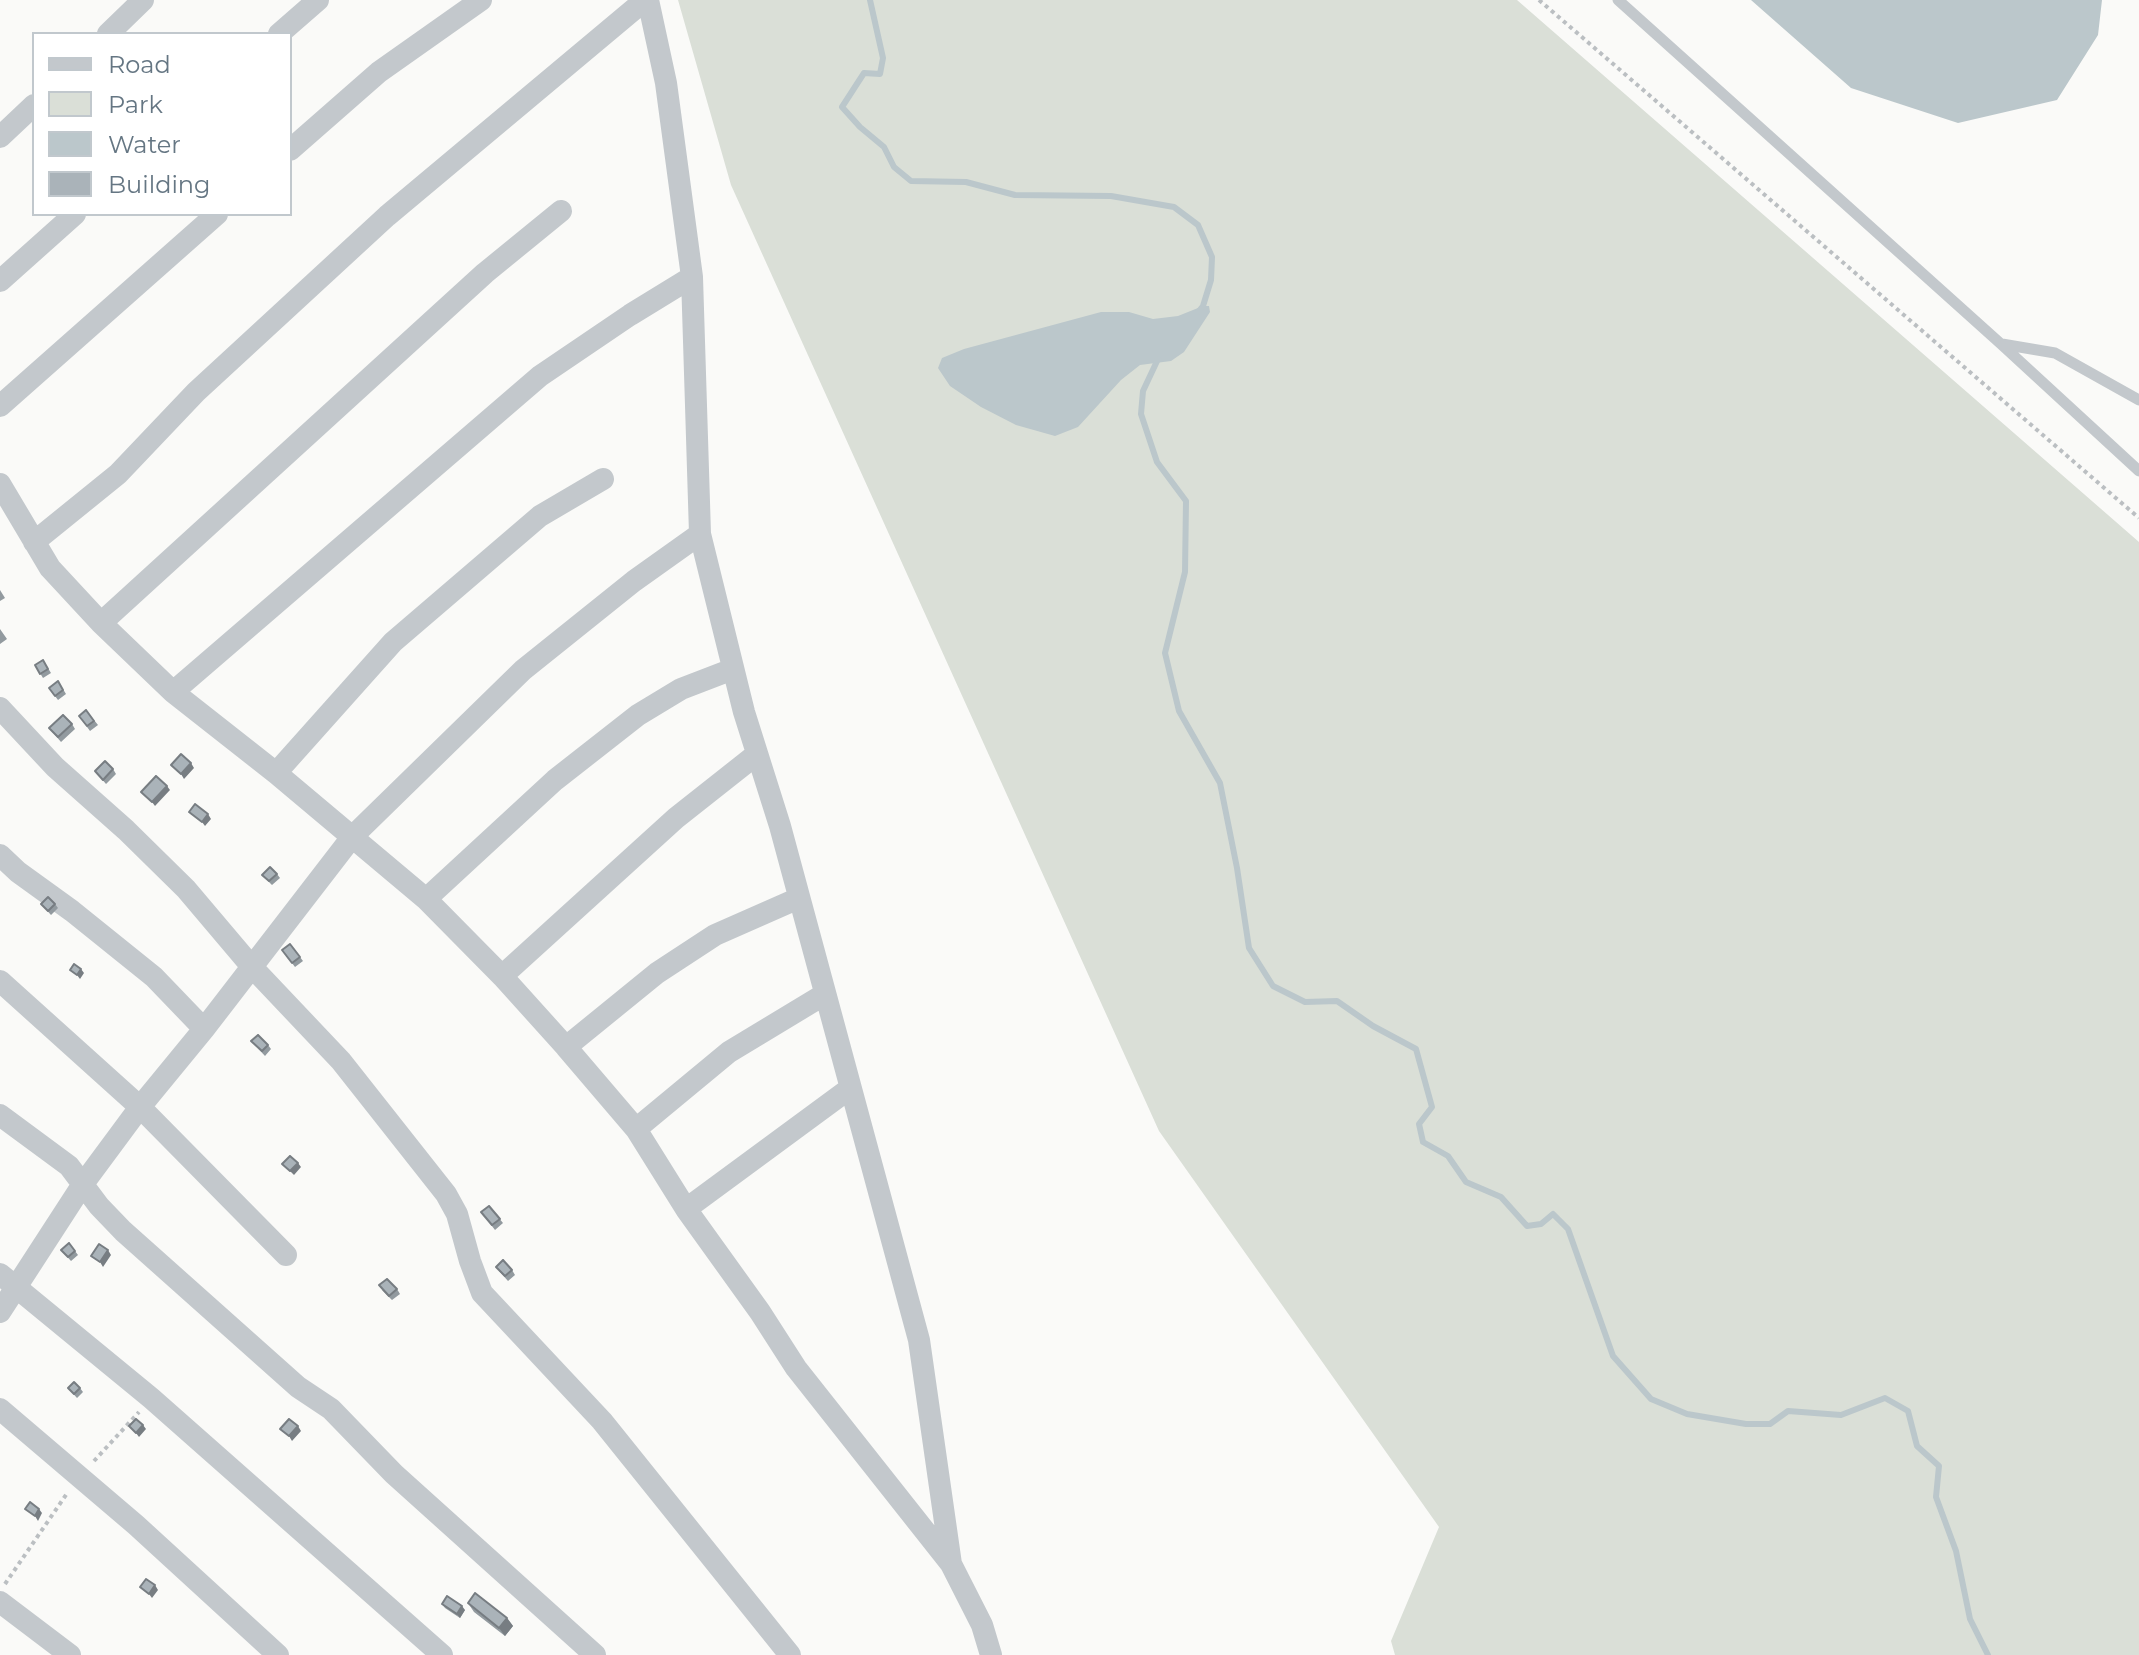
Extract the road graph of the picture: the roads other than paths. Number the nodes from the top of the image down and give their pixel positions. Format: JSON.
{"nodes":[{"id":1,"x":143,"y":0,"type":"edge"},
{"id":2,"x":318,"y":0,"type":"edge"},
{"id":3,"x":481,"y":0,"type":"edge"},
{"id":4,"x":647,"y":0,"type":"edge"},
{"id":5,"x":1618,"y":0,"type":"edge"},
{"id":6,"x":110,"y":32,"type":"edge"},
{"id":7,"x":281,"y":32,"type":"edge"},
{"id":8,"x":32,"y":107,"type":"edge"},
{"id":9,"x":0,"y":137,"type":"edge"},
{"id":10,"x":292,"y":148,"type":"edge"},
{"id":11,"x":561,"y":211,"type":"dead end"},
{"id":12,"x":73,"y":216,"type":"edge"},
{"id":13,"x":215,"y":216,"type":"edge"},
{"id":14,"x":692,"y":277,"type":"junction"},
{"id":15,"x":0,"y":281,"type":"edge"},
{"id":16,"x":2001,"y":344,"type":"junction"},
{"id":17,"x":2139,"y":400,"type":"edge"},
{"id":18,"x":0,"y":406,"type":"edge"},
{"id":19,"x":2139,"y":471,"type":"edge"},
{"id":20,"x":603,"y":479,"type":"dead end"},
{"id":21,"x":0,"y":484,"type":"edge"},
{"id":22,"x":700,"y":534,"type":"junction"},
{"id":23,"x":34,"y":542,"type":"junction"},
{"id":24,"x":101,"y":623,"type":"junction"},
{"id":25,"x":733,"y":669,"type":"junction"},
{"id":26,"x":173,"y":692,"type":"junction"},
{"id":27,"x":0,"y":708,"type":"edge"},
{"id":28,"x":757,"y":754,"type":"junction"},
{"id":29,"x":276,"y":773,"type":"junction"},
{"id":30,"x":352,"y":837,"type":"junction"},
{"id":31,"x":0,"y":855,"type":"edge"},
{"id":32,"x":799,"y":898,"type":"junction"},
{"id":33,"x":426,"y":899,"type":"junction"},
{"id":34,"x":252,"y":967,"type":"junction"},
{"id":35,"x":502,"y":976,"type":"junction"},
{"id":36,"x":0,"y":981,"type":"edge"},
{"id":37,"x":825,"y":994,"type":"junction"},
{"id":38,"x":204,"y":1029,"type":"junction"},
{"id":39,"x":566,"y":1047,"type":"junction"},
{"id":40,"x":849,"y":1089,"type":"junction"},
{"id":41,"x":140,"y":1107,"type":"junction"},
{"id":42,"x":0,"y":1115,"type":"edge"},
{"id":43,"x":636,"y":1129,"type":"junction"},
{"id":44,"x":83,"y":1184,"type":"junction"},
{"id":45,"x":686,"y":1209,"type":"junction"},
{"id":46,"x":286,"y":1255,"type":"dead end"},
{"id":47,"x":7,"y":1281,"type":"edge"},
{"id":48,"x":0,"y":1312,"type":"edge"},
{"id":49,"x":0,"y":1409,"type":"edge"},
{"id":50,"x":951,"y":1564,"type":"junction"},
{"id":51,"x":0,"y":1602,"type":"edge"},
{"id":52,"x":70,"y":1655,"type":"edge"},
{"id":53,"x":278,"y":1655,"type":"edge"},
{"id":54,"x":442,"y":1655,"type":"edge"},
{"id":55,"x":595,"y":1655,"type":"edge"},
{"id":56,"x":790,"y":1655,"type":"edge"},
{"id":57,"x":991,"y":1655,"type":"edge"}],
"edges":[{"from":1,"to":6,"type":"street"},
{"from":2,"to":7,"type":"street"},
{"from":3,"to":10,"type":"street"},
{"from":4,"to":14,"type":"street"},
{"from":4,"to":23,"type":"street"},
{"from":5,"to":16,"type":"lane"},
{"from":8,"to":9,"type":"street"},
{"from":11,"to":24,"type":"street"},
{"from":12,"to":15,"type":"street"},
{"from":13,"to":18,"type":"street"},
{"from":14,"to":22,"type":"street"},
{"from":14,"to":26,"type":"street"},
{"from":16,"to":17,"type":"lane"},
{"from":16,"to":19,"type":"lane"},
{"from":20,"to":29,"type":"street"},
{"from":21,"to":23,"type":"street"},
{"from":22,"to":25,"type":"street"},
{"from":22,"to":30,"type":"street"},
{"from":23,"to":24,"type":"street"},
{"from":24,"to":26,"type":"street"},
{"from":25,"to":28,"type":"street"},
{"from":25,"to":33,"type":"street"},
{"from":26,"to":29,"type":"street"},
{"from":27,"to":34,"type":"street"},
{"from":28,"to":32,"type":"street"},
{"from":28,"to":35,"type":"street"},
{"from":29,"to":30,"type":"street"},
{"from":30,"to":33,"type":"street"},
{"from":30,"to":34,"type":"street"},
{"from":31,"to":38,"type":"street"},
{"from":32,"to":37,"type":"street"},
{"from":32,"to":39,"type":"street"},
{"from":33,"to":35,"type":"street"},
{"from":34,"to":38,"type":"street"},
{"from":34,"to":56,"type":"street"},
{"from":35,"to":39,"type":"street"},
{"from":36,"to":41,"type":"street"},
{"from":37,"to":40,"type":"street"},
{"from":37,"to":43,"type":"street"},
{"from":38,"to":41,"type":"street"},
{"from":39,"to":43,"type":"street"},
{"from":40,"to":45,"type":"street"},
{"from":40,"to":50,"type":"street"},
{"from":41,"to":44,"type":"street"},
{"from":41,"to":46,"type":"street"},
{"from":42,"to":44,"type":"street"},
{"from":43,"to":45,"type":"street"},
{"from":44,"to":47,"type":"street"},
{"from":44,"to":55,"type":"street"},
{"from":45,"to":50,"type":"street"},
{"from":47,"to":48,"type":"street"},
{"from":47,"to":54,"type":"street"},
{"from":49,"to":53,"type":"street"},
{"from":50,"to":57,"type":"street"},
{"from":51,"to":52,"type":"street"}]}
